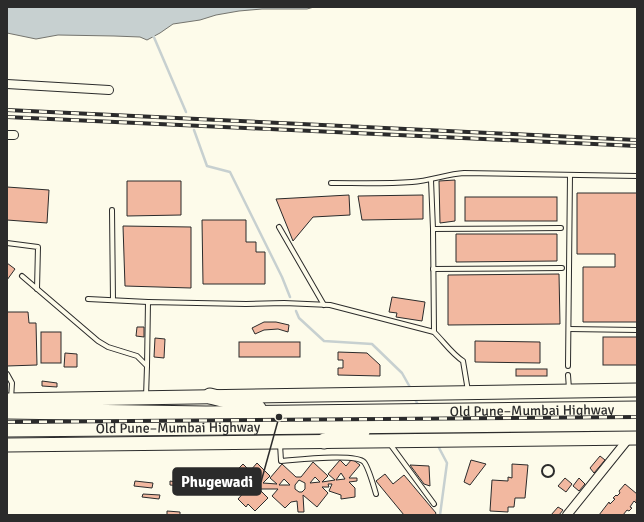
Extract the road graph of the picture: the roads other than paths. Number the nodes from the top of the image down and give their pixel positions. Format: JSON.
{"nodes":[{"id":1,"x":7,"y":84,"type":"edge"},
{"id":2,"x":109,"y":90,"type":"dead end"},
{"id":3,"x":570,"y":175,"type":"junction"},
{"id":4,"x":637,"y":176,"type":"edge"},
{"id":5,"x":431,"y":180,"type":"junction"},
{"id":6,"x":331,"y":183,"type":"dead end"},
{"id":7,"x":112,"y":210,"type":"dead end"},
{"id":8,"x":280,"y":227,"type":"dead end"},
{"id":9,"x":561,"y":228,"type":"dead end"},
{"id":10,"x":433,"y":229,"type":"junction"},
{"id":11,"x":7,"y":243,"type":"edge"},
{"id":12,"x":562,"y":268,"type":"dead end"},
{"id":13,"x":433,"y":270,"type":"junction"},
{"id":14,"x":22,"y":276,"type":"dead end"},
{"id":15,"x":37,"y":289,"type":"junction"},
{"id":16,"x":88,"y":299,"type":"dead end"},
{"id":17,"x":113,"y":300,"type":"junction"},
{"id":18,"x":148,"y":302,"type":"junction"},
{"id":19,"x":324,"y":305,"type":"junction"},
{"id":20,"x":569,"y":329,"type":"junction"},
{"id":21,"x":637,"y":330,"type":"edge"},
{"id":22,"x":434,"y":332,"type":"junction"},
{"id":23,"x":147,"y":366,"type":"junction"},
{"id":24,"x":568,"y":366,"type":"dead end"},
{"id":25,"x":7,"y":374,"type":"edge"},
{"id":26,"x":568,"y":375,"type":"dead end"},
{"id":27,"x":637,"y":390,"type":"edge"},
{"id":28,"x":569,"y":391,"type":"junction"},
{"id":29,"x":468,"y":393,"type":"junction"},
{"id":30,"x":210,"y":396,"type":"junction"},
{"id":31,"x":146,"y":397,"type":"junction"},
{"id":32,"x":8,"y":404,"type":"edge"},
{"id":33,"x":637,"y":409,"type":"edge"},
{"id":34,"x":279,"y":413,"type":"junction"},
{"id":35,"x":425,"y":418,"type":"junction"},
{"id":36,"x":637,"y":423,"type":"edge"},
{"id":37,"x":387,"y":426,"type":"junction"},
{"id":38,"x":7,"y":429,"type":"edge"},
{"id":39,"x":633,"y":438,"type":"edge"},
{"id":40,"x":324,"y":441,"type":"junction"},
{"id":41,"x":387,"y":441,"type":"junction"},
{"id":42,"x":280,"y":442,"type":"junction"},
{"id":43,"x":7,"y":445,"type":"edge"},
{"id":44,"x":376,"y":494,"type":"dead end"},
{"id":45,"x":434,"y":504,"type":"dead end"},
{"id":46,"x":567,"y":515,"type":"edge"}],
"edges":[{"from":1,"to":2,"type":"street"},
{"from":3,"to":4,"type":"lane"},
{"from":3,"to":5,"type":"lane"},
{"from":3,"to":20,"type":"lane"},
{"from":5,"to":6,"type":"lane"},
{"from":5,"to":10,"type":"lane"},
{"from":7,"to":17,"type":"lane"},
{"from":8,"to":19,"type":"lane"},
{"from":9,"to":10,"type":"lane"},
{"from":10,"to":13,"type":"lane"},
{"from":11,"to":15,"type":"lane"},
{"from":12,"to":13,"type":"lane"},
{"from":13,"to":22,"type":"lane"},
{"from":14,"to":15,"type":"lane"},
{"from":15,"to":23,"type":"lane"},
{"from":16,"to":17,"type":"lane"},
{"from":17,"to":18,"type":"lane"},
{"from":18,"to":19,"type":"lane"},
{"from":18,"to":23,"type":"lane"},
{"from":19,"to":22,"type":"lane"},
{"from":20,"to":21,"type":"lane"},
{"from":20,"to":24,"type":"lane"},
{"from":22,"to":29,"type":"lane"},
{"from":23,"to":31,"type":"lane"},
{"from":25,"to":32,"type":"lane"},
{"from":26,"to":28,"type":"lane"},
{"from":27,"to":28,"type":"main road"},
{"from":28,"to":29,"type":"main road"},
{"from":29,"to":30,"type":"main road"},
{"from":30,"to":31,"type":"main road"},
{"from":30,"to":34,"type":"highway"},
{"from":31,"to":32,"type":"main road"},
{"from":32,"to":34,"type":"highway","name":"Old Pune–Mumbai Highway"},
{"from":33,"to":35,"type":"highway","name":"Old Pune–Mumbai Highway"},
{"from":34,"to":35,"type":"highway","name":"Old Pune–Mumbai Highway"},
{"from":35,"to":36,"type":"highway","name":"Old Pune–Mumbai Highway"},
{"from":35,"to":37,"type":"highway","name":"Old Pune–Mumbai Highway"},
{"from":37,"to":38,"type":"highway","name":"Old Pune–Mumbai Highway"},
{"from":37,"to":40,"type":"highway"},
{"from":39,"to":41,"type":"main road"},
{"from":39,"to":46,"type":"street"},
{"from":40,"to":41,"type":"main road"},
{"from":40,"to":42,"type":"main road"},
{"from":41,"to":45,"type":"lane"},
{"from":42,"to":43,"type":"main road"},
{"from":42,"to":44,"type":"lane"}]}
